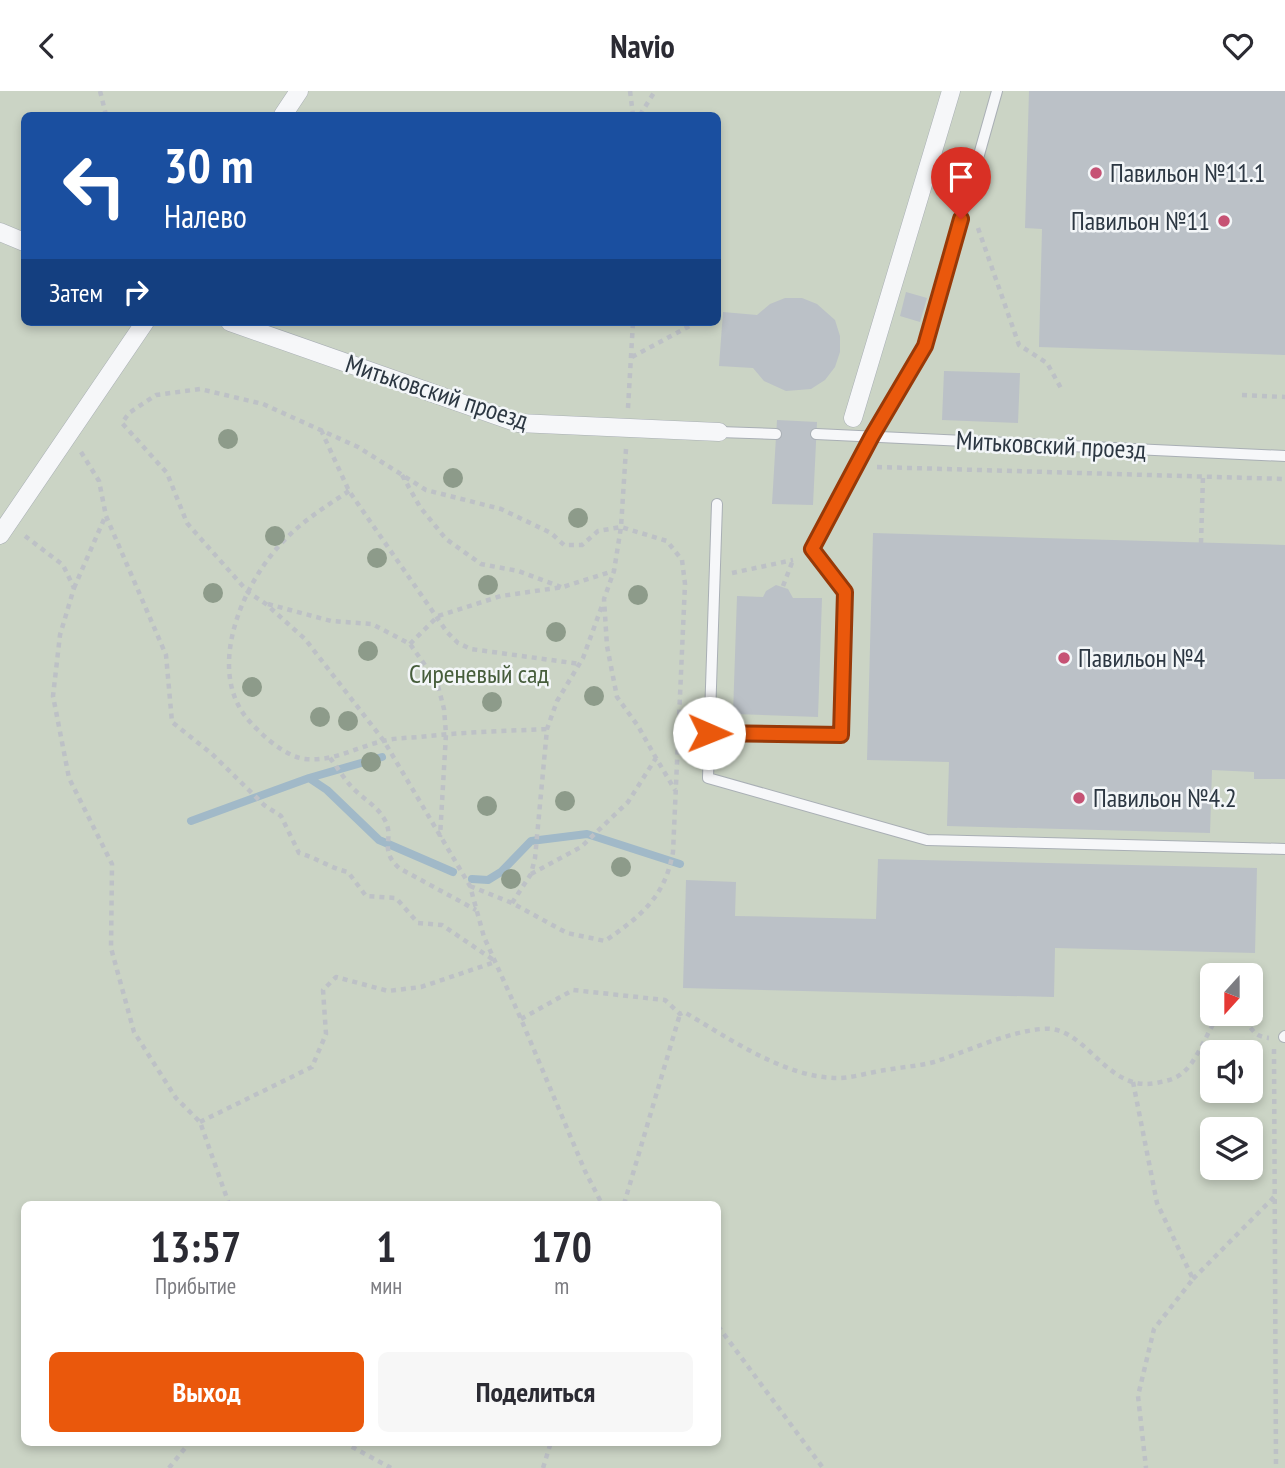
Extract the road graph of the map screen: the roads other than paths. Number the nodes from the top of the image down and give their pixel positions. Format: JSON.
{"nodes":[{"id":1,"x":299,"y":91,"type":"edge"},
{"id":2,"x":951,"y":91,"type":"edge"},
{"id":3,"x":997,"y":91,"type":"edge"},
{"id":4,"x":285,"y":112,"type":"edge"},
{"id":5,"x":0,"y":232,"type":"edge"},
{"id":6,"x":21,"y":241,"type":"edge"},
{"id":7,"x":142,"y":326,"type":"edge"},
{"id":8,"x":241,"y":326,"type":"edge"},
{"id":9,"x":853,"y":418,"type":"dead end"},
{"id":10,"x":719,"y":432,"type":"joint"},
{"id":11,"x":776,"y":433,"type":"dead end"},
{"id":12,"x":816,"y":434,"type":"dead end"},
{"id":13,"x":872,"y":436,"type":"junction"},
{"id":14,"x":1285,"y":456,"type":"edge"},
{"id":15,"x":717,"y":504,"type":"dead end"},
{"id":16,"x":4,"y":529,"type":"edge"},
{"id":17,"x":709,"y":733,"type":"junction"},
{"id":18,"x":1285,"y":849,"type":"edge"}],
"edges":[{"from":1,"to":4,"type":"street"},
{"from":2,"to":9,"type":"street"},
{"from":3,"to":13,"type":"lane"},
{"from":5,"to":6,"type":"street"},
{"from":7,"to":16,"type":"street"},
{"from":8,"to":10,"type":"street","name":"Митьковский проезд"},
{"from":10,"to":11,"type":"lane","name":"Митьковский проезд"},
{"from":12,"to":13,"type":"lane","name":"Митьковский проезд"},
{"from":13,"to":14,"type":"lane","name":"Митьковский проезд"},
{"from":13,"to":17,"type":"lane"},
{"from":15,"to":17,"type":"lane"},
{"from":17,"to":18,"type":"lane"}]}
